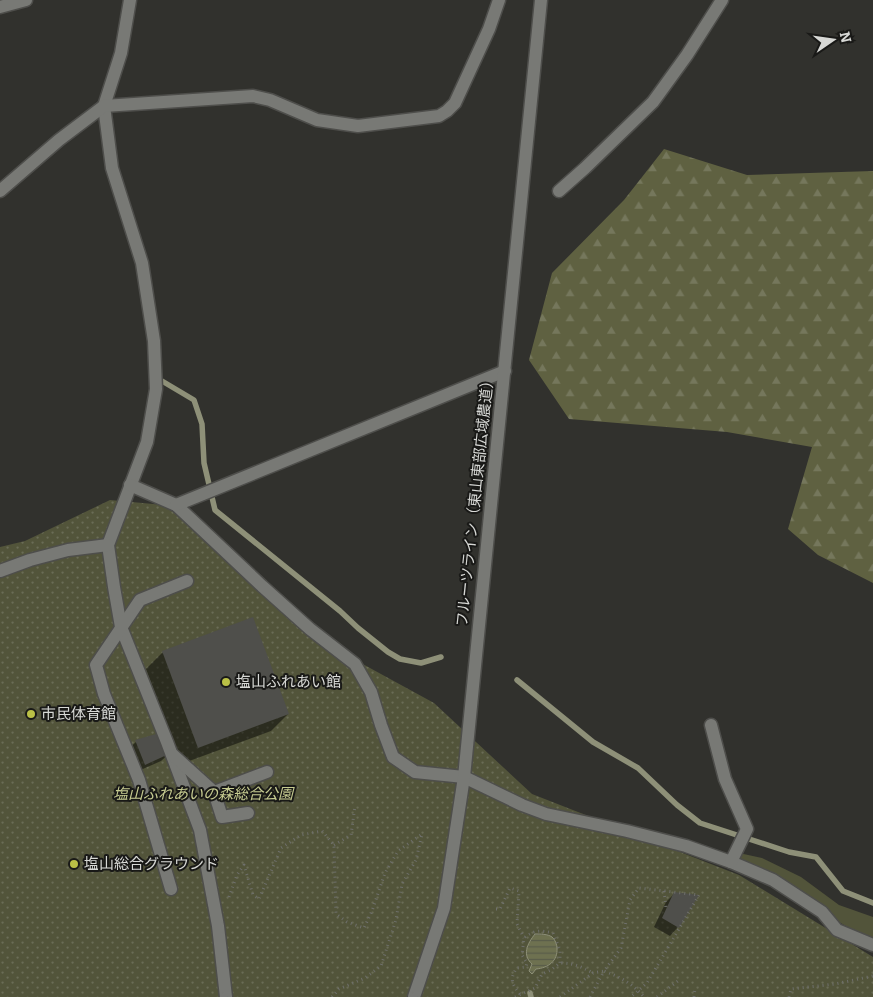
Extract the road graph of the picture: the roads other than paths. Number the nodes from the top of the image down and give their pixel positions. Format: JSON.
{"nodes":[{"id":1,"x":26,"y":0,"type":"edge"},
{"id":2,"x":130,"y":0,"type":"edge"},
{"id":3,"x":541,"y":0,"type":"edge"},
{"id":4,"x":722,"y":0,"type":"edge"},
{"id":5,"x":498,"y":1,"type":"edge"},
{"id":6,"x":0,"y":7,"type":"edge"},
{"id":7,"x":104,"y":106,"type":"junction"},
{"id":8,"x":0,"y":191,"type":"edge"},
{"id":9,"x":559,"y":192,"type":"dead end"},
{"id":10,"x":505,"y":371,"type":"junction"},
{"id":11,"x":130,"y":485,"type":"junction"},
{"id":12,"x":181,"y":503,"type":"junction"},
{"id":13,"x":108,"y":545,"type":"junction"},
{"id":14,"x":0,"y":571,"type":"edge"},
{"id":15,"x":187,"y":581,"type":"dead end"},
{"id":16,"x":121,"y":627,"type":"junction"},
{"id":17,"x":711,"y":725,"type":"dead end"},
{"id":18,"x":171,"y":753,"type":"junction"},
{"id":19,"x":267,"y":772,"type":"dead end"},
{"id":20,"x":464,"y":777,"type":"junction"},
{"id":21,"x":214,"y":792,"type":"junction"},
{"id":22,"x":248,"y":813,"type":"dead end"},
{"id":23,"x":734,"y":857,"type":"junction"},
{"id":24,"x":171,"y":889,"type":"dead end"},
{"id":25,"x":837,"y":930,"type":"junction"},
{"id":26,"x":873,"y":945,"type":"edge"},
{"id":27,"x":873,"y":954,"type":"edge"},
{"id":28,"x":226,"y":997,"type":"edge"},
{"id":29,"x":414,"y":997,"type":"edge"}],
"edges":[{"from":1,"to":6,"type":"street"},
{"from":2,"to":7,"type":"street"},
{"from":3,"to":10,"type":"street","name":"フルーツライン（東山東部広域農道）"},
{"from":4,"to":9,"type":"street"},
{"from":5,"to":7,"type":"street"},
{"from":7,"to":8,"type":"street"},
{"from":7,"to":11,"type":"street"},
{"from":10,"to":12,"type":"street"},
{"from":10,"to":20,"type":"street","name":"フルーツライン（東山東部広域農道）"},
{"from":11,"to":12,"type":"street"},
{"from":11,"to":13,"type":"street"},
{"from":12,"to":20,"type":"street"},
{"from":13,"to":14,"type":"street"},
{"from":13,"to":16,"type":"street"},
{"from":15,"to":16,"type":"street"},
{"from":16,"to":18,"type":"street"},
{"from":16,"to":24,"type":"street"},
{"from":17,"to":23,"type":"street"},
{"from":18,"to":21,"type":"street"},
{"from":18,"to":28,"type":"street"},
{"from":19,"to":21,"type":"street"},
{"from":20,"to":23,"type":"street"},
{"from":20,"to":29,"type":"street","name":"フルーツライン（東山東部広域農道）"},
{"from":21,"to":22,"type":"street"},
{"from":23,"to":25,"type":"street"},
{"from":25,"to":26,"type":"street"},
{"from":25,"to":27,"type":"street"}]}
